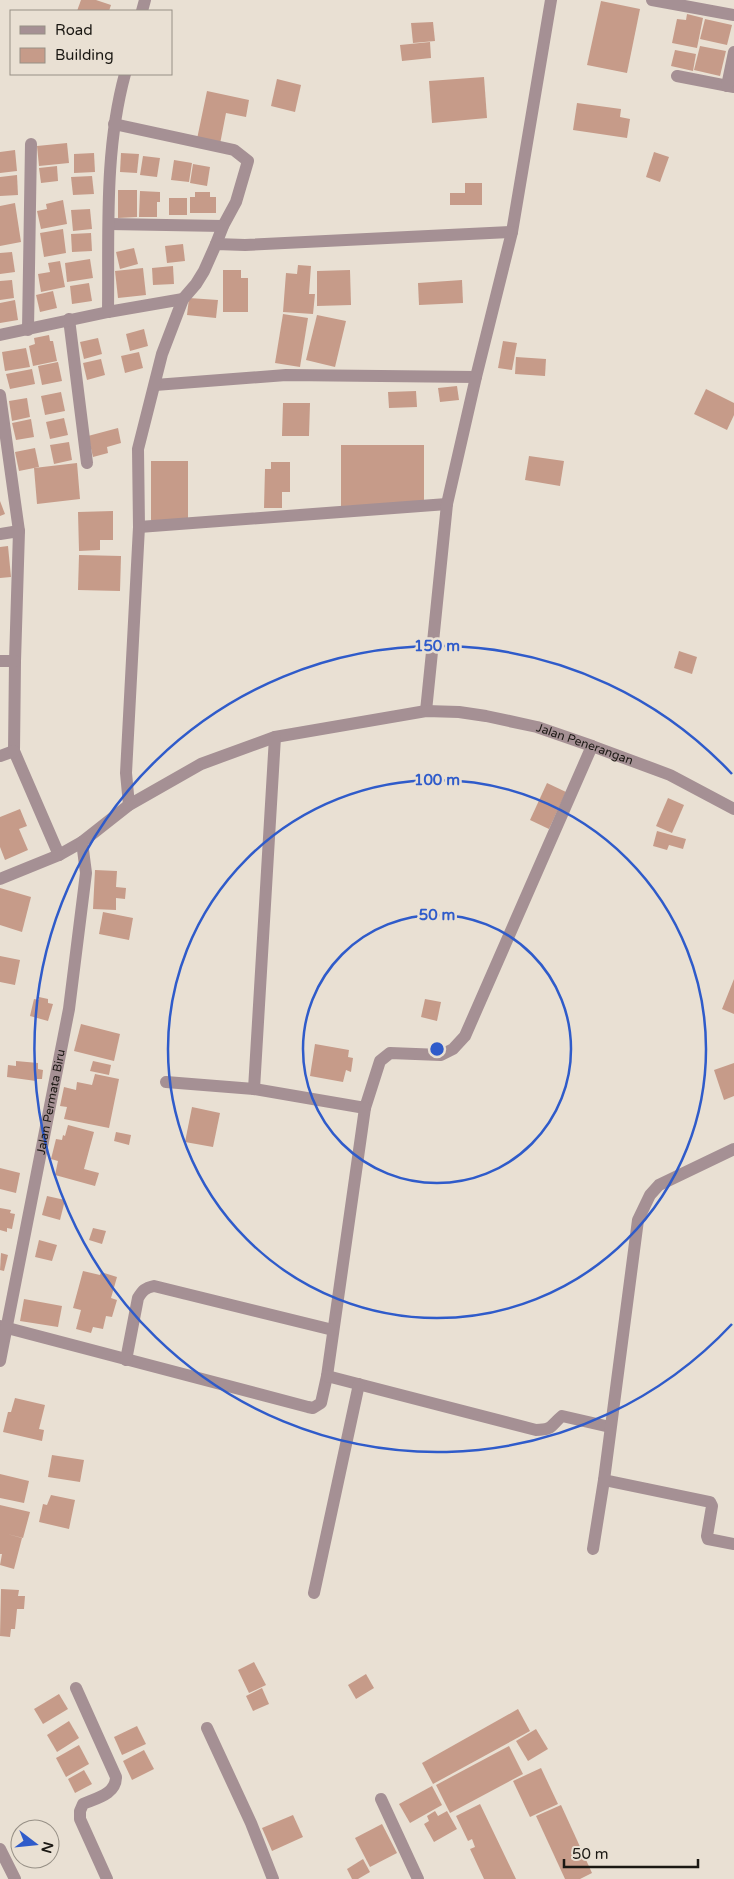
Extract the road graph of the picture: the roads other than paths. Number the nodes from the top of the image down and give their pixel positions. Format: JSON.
{"nodes":[{"id":1,"x":550,"y":0,"type":"edge"},
{"id":2,"x":652,"y":0,"type":"edge"},
{"id":3,"x":707,"y":5,"type":"edge"},
{"id":4,"x":734,"y":15,"type":"edge"},
{"id":5,"x":734,"y":52,"type":"edge"},
{"id":6,"x":125,"y":75,"type":"edge"},
{"id":7,"x":677,"y":76,"type":"dead end"},
{"id":8,"x":730,"y":86,"type":"edge"},
{"id":9,"x":114,"y":124,"type":"junction"},
{"id":10,"x":32,"y":144,"type":"dead end"},
{"id":11,"x":109,"y":224,"type":"junction"},
{"id":12,"x":223,"y":226,"type":"junction"},
{"id":13,"x":512,"y":232,"type":"junction"},
{"id":14,"x":216,"y":244,"type":"junction"},
{"id":15,"x":182,"y":299,"type":"junction"},
{"id":16,"x":108,"y":312,"type":"junction"},
{"id":17,"x":69,"y":319,"type":"junction"},
{"id":18,"x":28,"y":330,"type":"junction"},
{"id":19,"x":0,"y":335,"type":"edge"},
{"id":20,"x":476,"y":377,"type":"junction"},
{"id":21,"x":155,"y":385,"type":"junction"},
{"id":22,"x":0,"y":395,"type":"edge"},
{"id":23,"x":87,"y":463,"type":"dead end"},
{"id":24,"x":447,"y":504,"type":"junction"},
{"id":25,"x":139,"y":527,"type":"junction"},
{"id":26,"x":19,"y":531,"type":"junction"},
{"id":27,"x":0,"y":534,"type":"edge"},
{"id":28,"x":14,"y":661,"type":"junction"},
{"id":29,"x":0,"y":662,"type":"edge"},
{"id":30,"x":426,"y":711,"type":"junction"},
{"id":31,"x":275,"y":737,"type":"junction"},
{"id":32,"x":592,"y":746,"type":"junction"},
{"id":33,"x":14,"y":751,"type":"junction"},
{"id":34,"x":0,"y":756,"type":"edge"},
{"id":35,"x":129,"y":805,"type":"junction"},
{"id":36,"x":734,"y":809,"type":"edge"},
{"id":37,"x":82,"y":842,"type":"junction"},
{"id":38,"x":58,"y":855,"type":"junction"},
{"id":39,"x":0,"y":879,"type":"edge"},
{"id":40,"x":166,"y":1082,"type":"dead end"},
{"id":41,"x":254,"y":1090,"type":"junction"},
{"id":42,"x":365,"y":1108,"type":"junction"},
{"id":43,"x":734,"y":1149,"type":"edge"},
{"id":44,"x":3,"y":1327,"type":"edge"},
{"id":45,"x":333,"y":1330,"type":"junction"},
{"id":46,"x":126,"y":1360,"type":"junction"},
{"id":47,"x":0,"y":1361,"type":"edge"},
{"id":48,"x":326,"y":1376,"type":"junction"},
{"id":49,"x":359,"y":1384,"type":"junction"},
{"id":50,"x":610,"y":1427,"type":"junction"},
{"id":51,"x":604,"y":1480,"type":"junction"},
{"id":52,"x":734,"y":1544,"type":"edge"},
{"id":53,"x":593,"y":1549,"type":"dead end"},
{"id":54,"x":314,"y":1593,"type":"dead end"},
{"id":55,"x":76,"y":1688,"type":"dead end"},
{"id":56,"x":207,"y":1728,"type":"dead end"},
{"id":57,"x":381,"y":1800,"type":"dead end"},
{"id":58,"x":0,"y":1849,"type":"edge"},
{"id":59,"x":15,"y":1879,"type":"edge"},
{"id":60,"x":108,"y":1879,"type":"edge"},
{"id":61,"x":273,"y":1879,"type":"edge"},
{"id":62,"x":418,"y":1879,"type":"edge"}],
"edges":[{"from":1,"to":13,"type":"street"},
{"from":2,"to":3,"type":"street"},
{"from":3,"to":4,"type":"street"},
{"from":5,"to":8,"type":"street"},
{"from":6,"to":9,"type":"street"},
{"from":7,"to":8,"type":"street"},
{"from":9,"to":11,"type":"street"},
{"from":9,"to":12,"type":"street"},
{"from":10,"to":18,"type":"street"},
{"from":11,"to":12,"type":"street"},
{"from":11,"to":16,"type":"street"},
{"from":12,"to":14,"type":"street"},
{"from":13,"to":14,"type":"street"},
{"from":13,"to":20,"type":"street"},
{"from":14,"to":15,"type":"street"},
{"from":15,"to":16,"type":"street"},
{"from":15,"to":21,"type":"street"},
{"from":16,"to":17,"type":"street"},
{"from":17,"to":18,"type":"street"},
{"from":17,"to":23,"type":"street"},
{"from":18,"to":19,"type":"street"},
{"from":20,"to":21,"type":"street"},
{"from":20,"to":24,"type":"street"},
{"from":21,"to":25,"type":"street"},
{"from":22,"to":26,"type":"street"},
{"from":24,"to":25,"type":"street"},
{"from":24,"to":30,"type":"street"},
{"from":25,"to":35,"type":"street"},
{"from":26,"to":27,"type":"street"},
{"from":26,"to":28,"type":"street"},
{"from":28,"to":29,"type":"street"},
{"from":28,"to":33,"type":"street"},
{"from":30,"to":31,"type":"street","name":"Jalan Penerangan"},
{"from":30,"to":32,"type":"street","name":"Jalan Penerangan"},
{"from":31,"to":35,"type":"street","name":"Jalan Penerangan"},
{"from":31,"to":41,"type":"street"},
{"from":32,"to":36,"type":"street","name":"Jalan Penerangan"},
{"from":32,"to":42,"type":"street"},
{"from":33,"to":34,"type":"street"},
{"from":33,"to":38,"type":"street"},
{"from":35,"to":37,"type":"street","name":"Jalan Penerangan"},
{"from":37,"to":38,"type":"street","name":"Jalan Penerangan"},
{"from":37,"to":44,"type":"street","name":"Jalan Permata Biru"},
{"from":38,"to":39,"type":"street","name":"Jalan Penerangan"},
{"from":40,"to":41,"type":"street"},
{"from":41,"to":42,"type":"street"},
{"from":42,"to":45,"type":"street"},
{"from":43,"to":50,"type":"street"},
{"from":44,"to":46,"type":"street"},
{"from":44,"to":47,"type":"street","name":"Jalan Permata Biru"},
{"from":45,"to":46,"type":"street"},
{"from":45,"to":48,"type":"street"},
{"from":46,"to":48,"type":"street"},
{"from":48,"to":49,"type":"street"},
{"from":49,"to":50,"type":"street"},
{"from":49,"to":54,"type":"street"},
{"from":50,"to":51,"type":"street"},
{"from":51,"to":52,"type":"street"},
{"from":51,"to":53,"type":"street"},
{"from":55,"to":60,"type":"street"},
{"from":56,"to":61,"type":"street"},
{"from":57,"to":62,"type":"street"},
{"from":58,"to":59,"type":"street"}]}
